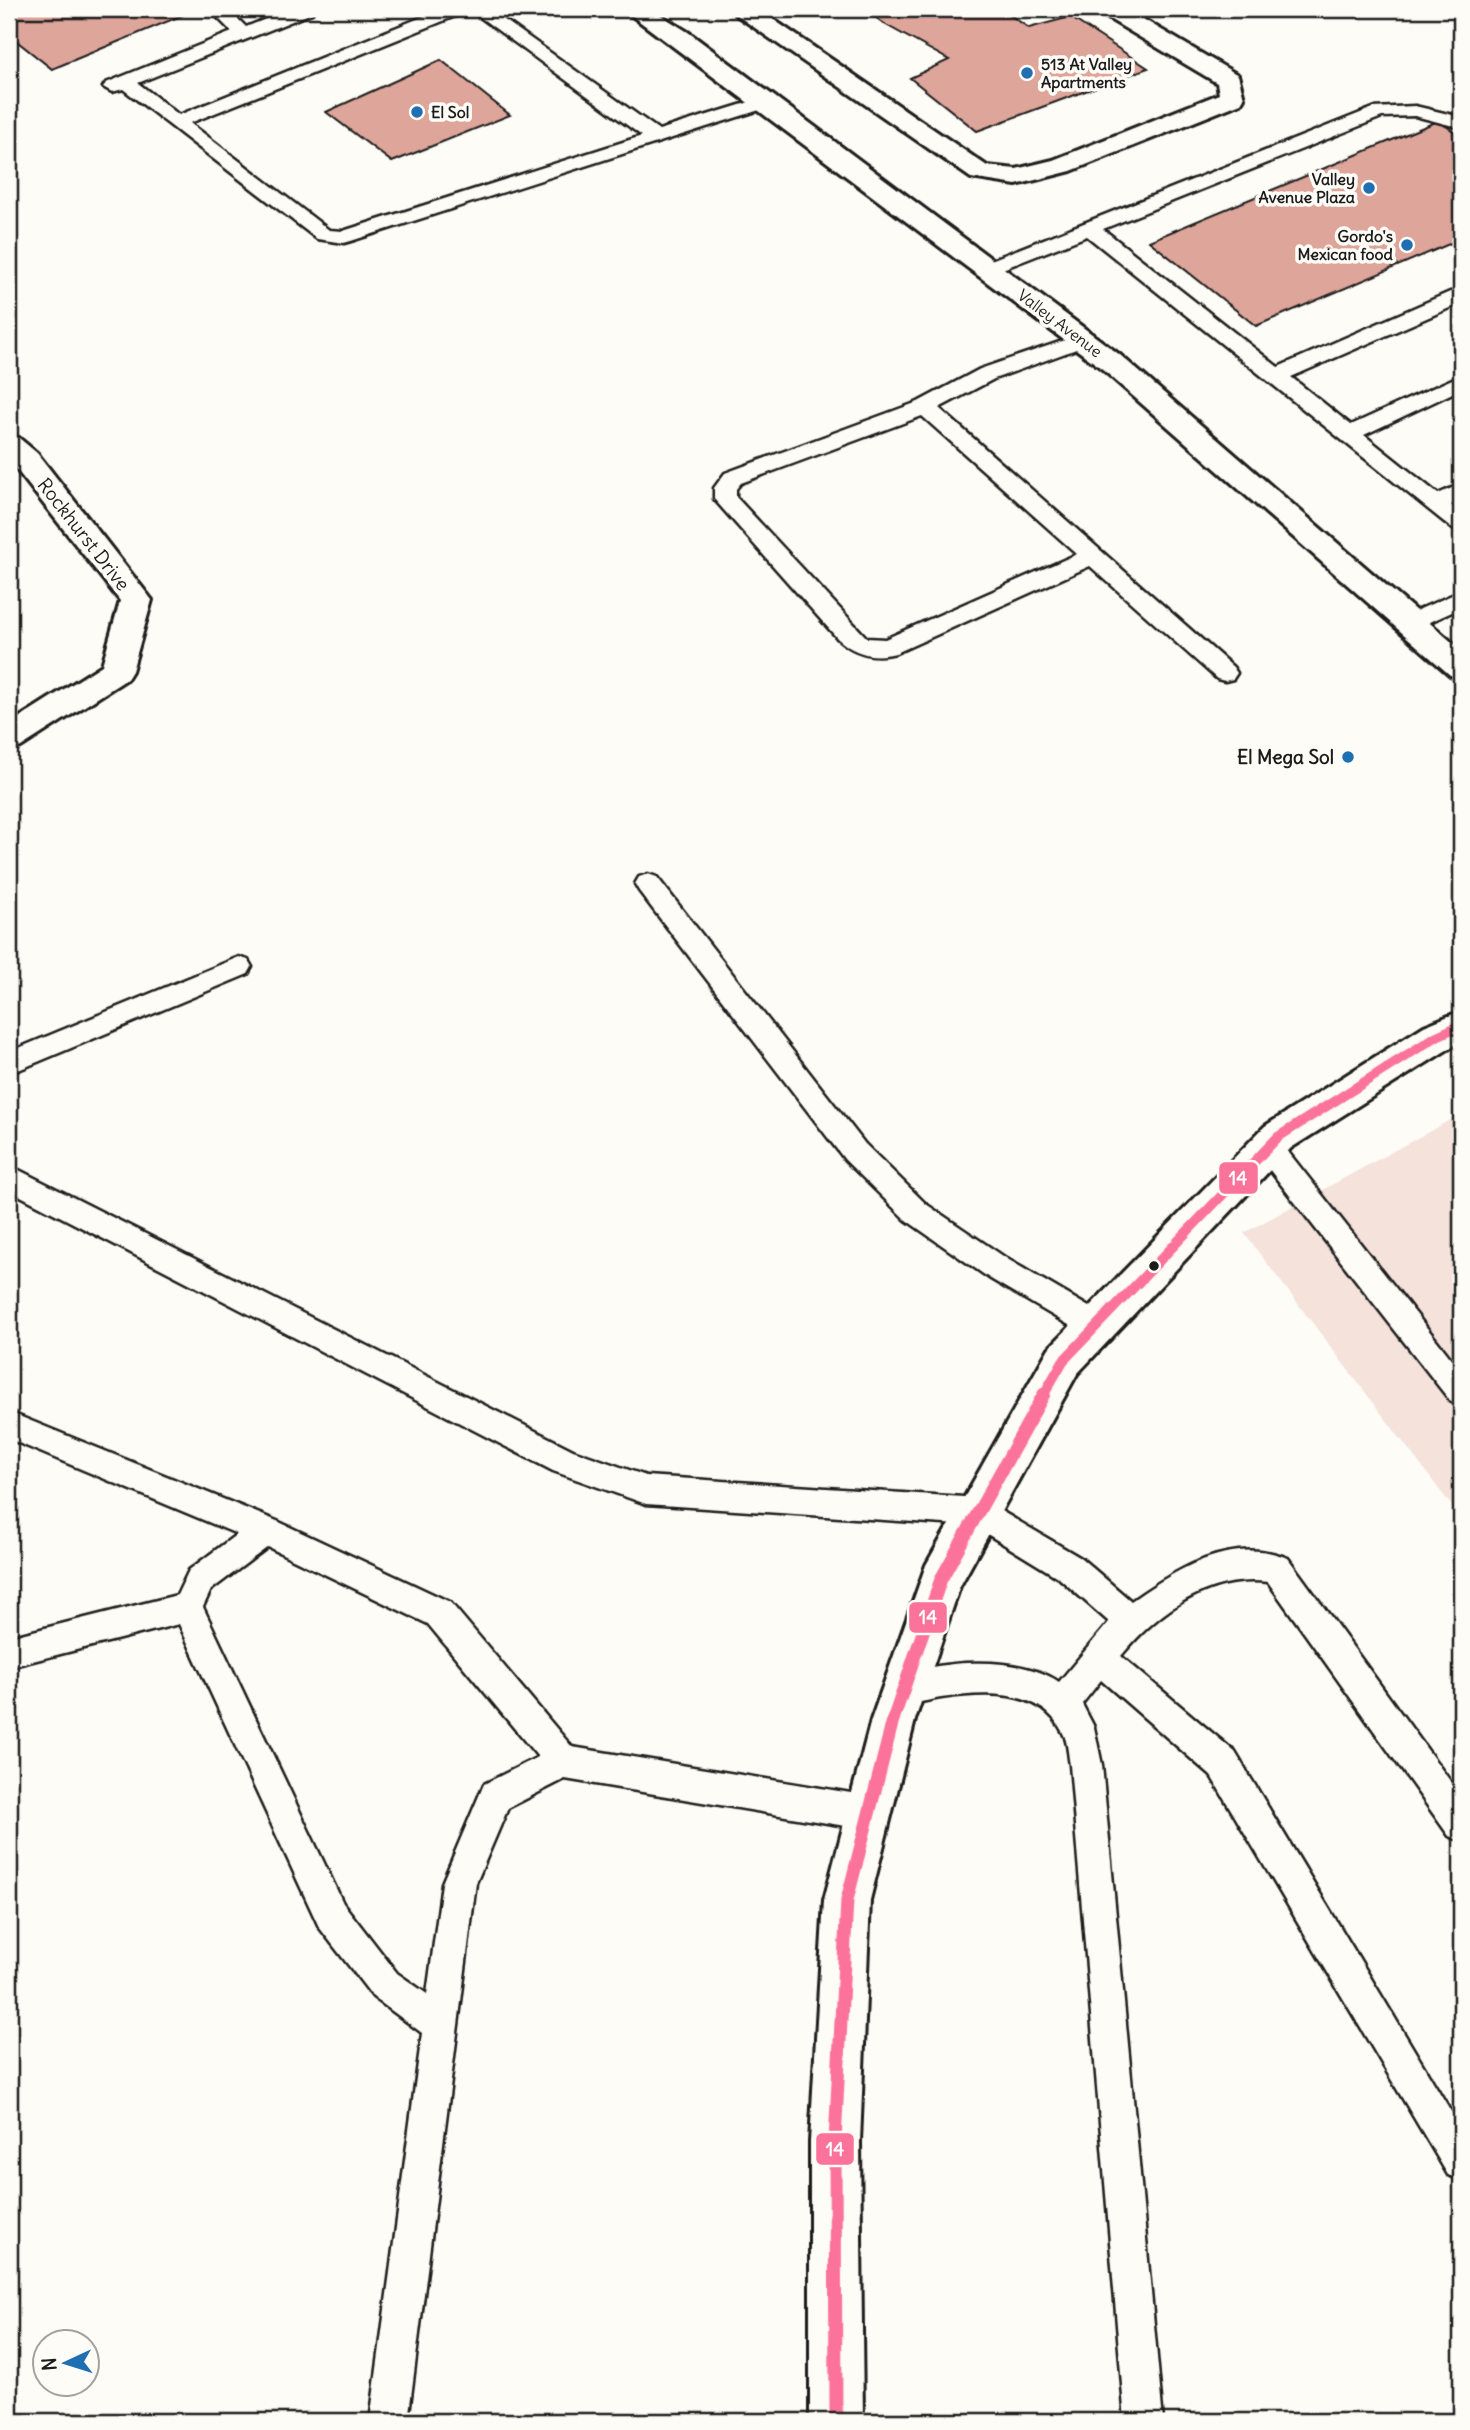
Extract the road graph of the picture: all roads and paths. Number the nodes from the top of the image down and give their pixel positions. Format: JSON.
{"nodes":[{"id":1,"x":218,"y":9,"type":"edge"},
{"id":2,"x":306,"y":9,"type":"edge"},
{"id":3,"x":457,"y":9,"type":"edge"},
{"id":4,"x":478,"y":9,"type":"edge"},
{"id":5,"x":635,"y":9,"type":"edge"},
{"id":6,"x":743,"y":9,"type":"edge"},
{"id":7,"x":1109,"y":9,"type":"edge"},
{"id":8,"x":244,"y":34,"type":"junction"},
{"id":9,"x":766,"y":102,"type":"junction"},
{"id":10,"x":178,"y":122,"type":"junction"},
{"id":11,"x":1461,"y":123,"type":"edge"},
{"id":12,"x":656,"y":137,"type":"junction"},
{"id":13,"x":1089,"y":228,"type":"junction"},
{"id":14,"x":988,"y":268,"type":"junction"},
{"id":15,"x":1461,"y":296,"type":"edge"},
{"id":16,"x":1083,"y":340,"type":"junction"},
{"id":17,"x":1276,"y":376,"type":"junction"},
{"id":18,"x":1461,"y":381,"type":"edge"},
{"id":19,"x":925,"y":407,"type":"junction"},
{"id":20,"x":1349,"y":434,"type":"junction"},
{"id":21,"x":9,"y":445,"type":"edge"},
{"id":22,"x":1461,"y":491,"type":"edge"},
{"id":23,"x":1436,"y":504,"type":"junction"},
{"id":24,"x":1461,"y":524,"type":"edge"},
{"id":25,"x":1093,"y":556,"type":"junction"},
{"id":26,"x":1461,"y":599,"type":"edge"},
{"id":27,"x":1412,"y":622,"type":"junction"},
{"id":28,"x":1461,"y":667,"type":"edge"},
{"id":29,"x":1225,"y":673,"type":"dead end"},
{"id":30,"x":9,"y":739,"type":"edge"},
{"id":31,"x":648,"y":884,"type":"dead end"},
{"id":32,"x":239,"y":967,"type":"dead end"},
{"id":33,"x":1461,"y":1025,"type":"edge"},
{"id":34,"x":9,"y":1063,"type":"edge"},
{"id":35,"x":1269,"y":1147,"type":"junction"},
{"id":36,"x":9,"y":1177,"type":"edge"},
{"id":37,"x":1096,"y":1326,"type":"junction"},
{"id":38,"x":1461,"y":1393,"type":"edge"},
{"id":39,"x":9,"y":1425,"type":"edge"},
{"id":40,"x":979,"y":1512,"type":"junction"},
{"id":41,"x":266,"y":1531,"type":"junction"},
{"id":42,"x":187,"y":1607,"type":"junction"},
{"id":43,"x":1130,"y":1620,"type":"junction"},
{"id":44,"x":9,"y":1652,"type":"edge"},
{"id":45,"x":1099,"y":1657,"type":"junction"},
{"id":46,"x":904,"y":1689,"type":"junction"},
{"id":47,"x":1062,"y":1703,"type":"junction"},
{"id":48,"x":564,"y":1762,"type":"junction"},
{"id":49,"x":869,"y":1813,"type":"junction"},
{"id":50,"x":1461,"y":1824,"type":"edge"},
{"id":51,"x":440,"y":2025,"type":"junction"},
{"id":52,"x":1461,"y":2162,"type":"edge"},
{"id":53,"x":389,"y":2421,"type":"edge"},
{"id":54,"x":835,"y":2421,"type":"edge"},
{"id":55,"x":1144,"y":2421,"type":"edge"}],
"edges":[{"from":1,"to":8,"type":"lane"},
{"from":2,"to":8,"type":"lane"},
{"from":3,"to":10,"type":"lane"},
{"from":4,"to":12,"type":"lane"},
{"from":5,"to":9,"type":"street","name":"Valley Avenue"},
{"from":6,"to":7,"type":"street"},
{"from":8,"to":10,"type":"lane"},
{"from":9,"to":12,"type":"lane"},
{"from":9,"to":14,"type":"street","name":"Valley Avenue"},
{"from":10,"to":12,"type":"lane"},
{"from":11,"to":13,"type":"lane"},
{"from":13,"to":14,"type":"lane"},
{"from":13,"to":17,"type":"lane"},
{"from":14,"to":16,"type":"street","name":"Valley Avenue"},
{"from":15,"to":17,"type":"lane"},
{"from":16,"to":19,"type":"lane"},
{"from":16,"to":27,"type":"street","name":"Valley Avenue"},
{"from":17,"to":20,"type":"lane"},
{"from":18,"to":20,"type":"lane"},
{"from":19,"to":25,"type":"lane"},
{"from":19,"to":25,"type":"lane"},
{"from":20,"to":23,"type":"lane"},
{"from":21,"to":30,"type":"street","name":"Rockhurst Drive"},
{"from":22,"to":23,"type":"lane"},
{"from":23,"to":24,"type":"lane"},
{"from":25,"to":29,"type":"lane"},
{"from":26,"to":27,"type":"lane"},
{"from":27,"to":28,"type":"street","name":"Valley Avenue"},
{"from":31,"to":37,"type":"lane"},
{"from":32,"to":34,"type":"lane"},
{"from":33,"to":35,"type":"street"},
{"from":35,"to":37,"type":"street"},
{"from":35,"to":38,"type":"lane"},
{"from":36,"to":40,"type":"lane"},
{"from":37,"to":40,"type":"street"},
{"from":39,"to":41,"type":"lane"},
{"from":40,"to":43,"type":"lane"},
{"from":40,"to":46,"type":"street"},
{"from":41,"to":42,"type":"lane"},
{"from":41,"to":48,"type":"lane"},
{"from":42,"to":44,"type":"lane"},
{"from":42,"to":51,"type":"lane"},
{"from":43,"to":45,"type":"lane"},
{"from":43,"to":50,"type":"lane"},
{"from":45,"to":47,"type":"lane"},
{"from":45,"to":52,"type":"lane"},
{"from":46,"to":47,"type":"lane"},
{"from":46,"to":49,"type":"street"},
{"from":47,"to":55,"type":"lane"},
{"from":48,"to":49,"type":"lane"},
{"from":48,"to":51,"type":"lane"},
{"from":49,"to":54,"type":"street"},
{"from":51,"to":53,"type":"lane"}]}
